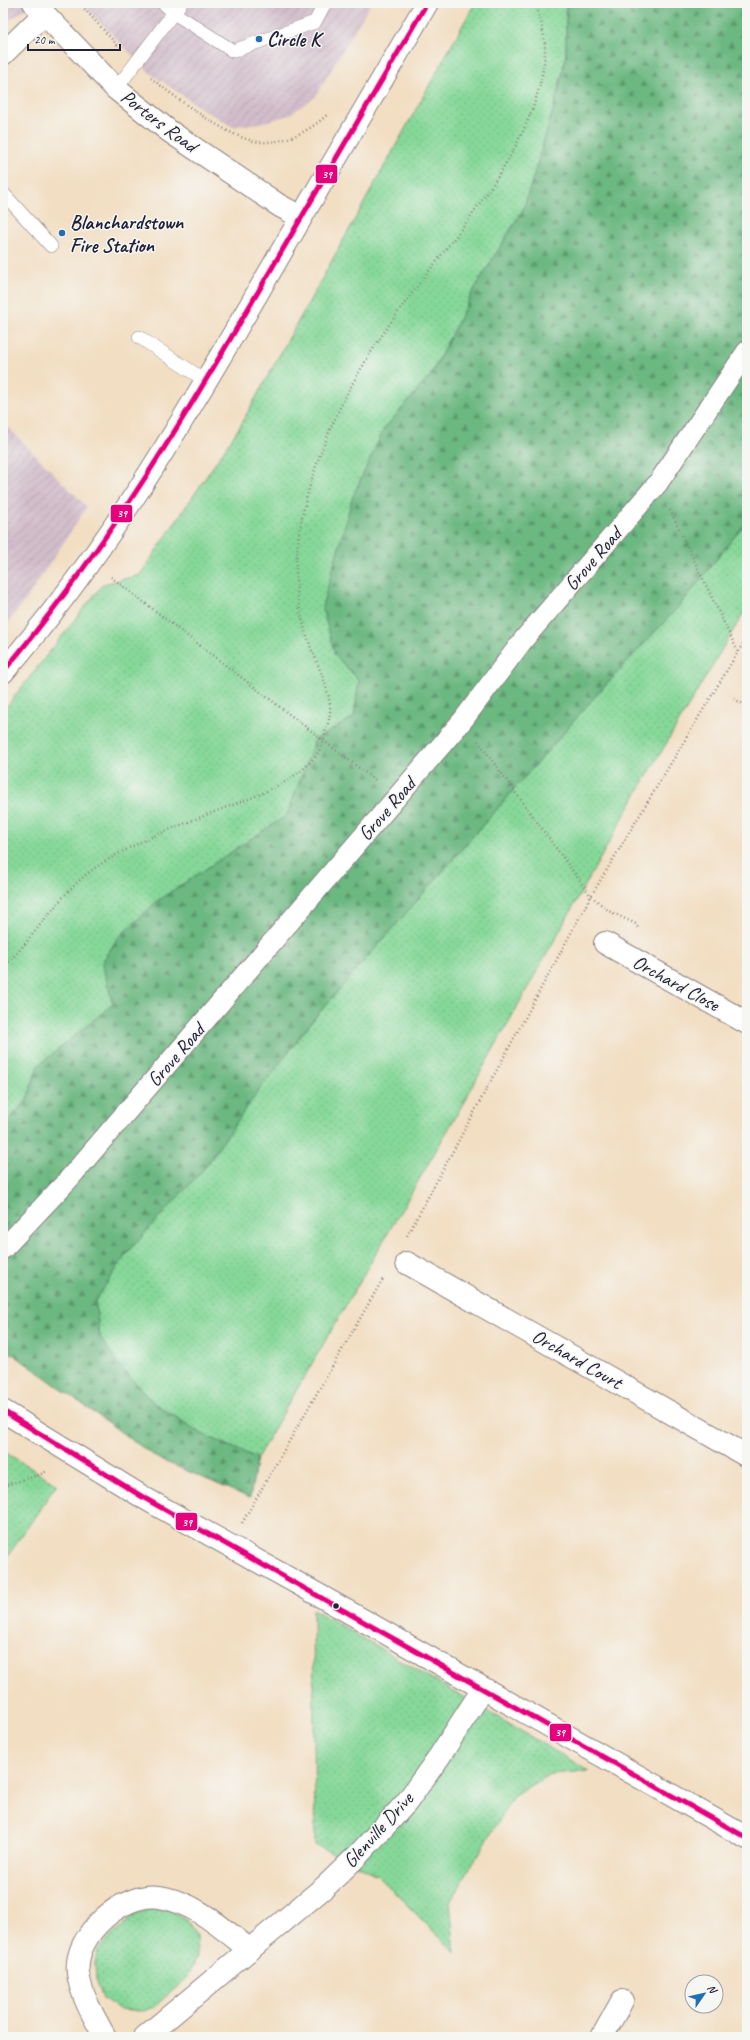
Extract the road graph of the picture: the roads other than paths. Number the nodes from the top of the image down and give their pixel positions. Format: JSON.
{"nodes":[{"id":1,"x":163,"y":3,"type":"edge"},
{"id":2,"x":325,"y":3,"type":"edge"},
{"id":3,"x":427,"y":3,"type":"edge"},
{"id":4,"x":178,"y":8,"type":"edge"},
{"id":5,"x":39,"y":9,"type":"edge"},
{"id":6,"x":3,"y":54,"type":"edge"},
{"id":7,"x":116,"y":89,"type":"junction"},
{"id":8,"x":3,"y":193,"type":"edge"},
{"id":9,"x":301,"y":217,"type":"junction"},
{"id":10,"x":51,"y":246,"type":"dead end"},
{"id":11,"x":139,"y":337,"type":"dead end"},
{"id":12,"x":747,"y":351,"type":"edge"},
{"id":13,"x":206,"y":381,"type":"junction"},
{"id":14,"x":3,"y":672,"type":"edge"},
{"id":15,"x":605,"y":943,"type":"dead end"},
{"id":16,"x":747,"y":1023,"type":"edge"},
{"id":17,"x":3,"y":1249,"type":"edge"},
{"id":18,"x":405,"y":1253,"type":"road end"},
{"id":19,"x":3,"y":1411,"type":"edge"},
{"id":20,"x":747,"y":1456,"type":"edge"},
{"id":21,"x":483,"y":1689,"type":"junction"},
{"id":22,"x":747,"y":1838,"type":"edge"},
{"id":23,"x":250,"y":1950,"type":"junction"},
{"id":24,"x":622,"y":2001,"type":"dead end"},
{"id":25,"x":104,"y":2037,"type":"edge"},
{"id":26,"x":145,"y":2037,"type":"edge"},
{"id":27,"x":602,"y":2037,"type":"edge"}],
"edges":[{"from":1,"to":4,"type":"lane"},
{"from":2,"to":4,"type":"lane"},
{"from":3,"to":9,"type":"street"},
{"from":4,"to":7,"type":"lane"},
{"from":5,"to":6,"type":"street"},
{"from":5,"to":7,"type":"street","name":"Porters Road"},
{"from":7,"to":9,"type":"street","name":"Porters Road"},
{"from":8,"to":10,"type":"lane"},
{"from":9,"to":13,"type":"street"},
{"from":11,"to":13,"type":"lane"},
{"from":12,"to":17,"type":"street","name":"Grove Road"},
{"from":13,"to":14,"type":"street"},
{"from":15,"to":16,"type":"street","name":"Orchard Close"},
{"from":18,"to":20,"type":"street","name":"Orchard Court"},
{"from":19,"to":21,"type":"street"},
{"from":21,"to":22,"type":"street"},
{"from":21,"to":23,"type":"street","name":"Glenville Drive"},
{"from":23,"to":25,"type":"street"},
{"from":23,"to":26,"type":"street","name":"Glenville Drive"},
{"from":24,"to":27,"type":"street"}]}
